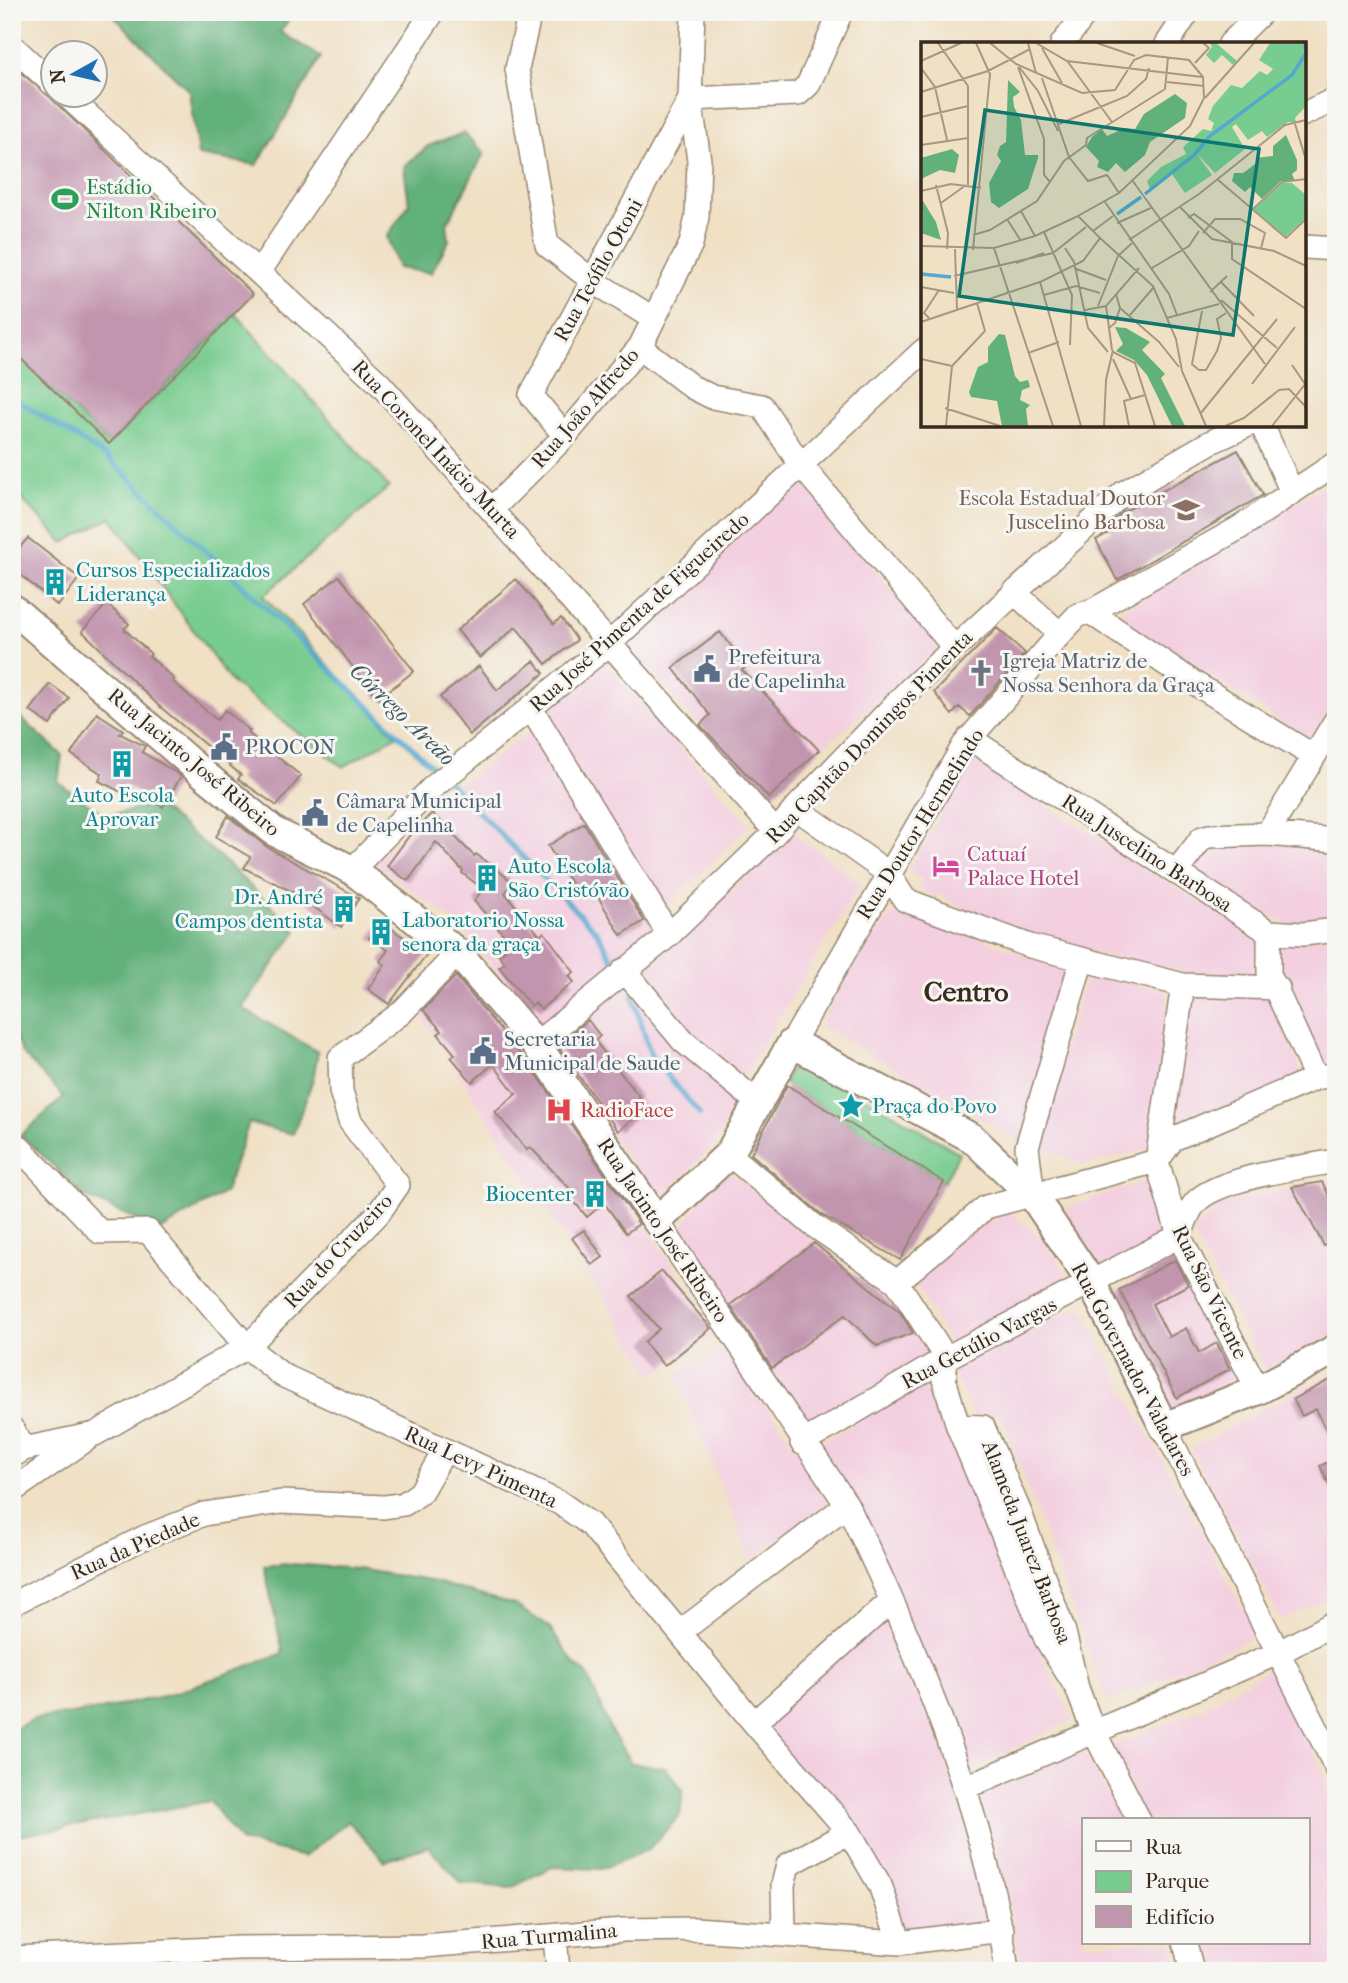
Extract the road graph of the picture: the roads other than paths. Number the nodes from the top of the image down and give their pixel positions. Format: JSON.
{"nodes":[{"id":1,"x":433,"y":12,"type":"edge"},
{"id":2,"x":530,"y":12,"type":"edge"},
{"id":3,"x":693,"y":12,"type":"edge"},
{"id":4,"x":841,"y":12,"type":"edge"},
{"id":5,"x":1087,"y":12,"type":"edge"},
{"id":6,"x":1188,"y":12,"type":"edge"},
{"id":7,"x":1262,"y":12,"type":"edge"},
{"id":8,"x":1064,"y":42,"type":"edge"},
{"id":9,"x":1168,"y":42,"type":"edge"},
{"id":10,"x":1232,"y":42,"type":"edge"},
{"id":11,"x":12,"y":46,"type":"edge"},
{"id":12,"x":38,"y":70,"type":"edge"},
{"id":13,"x":690,"y":99,"type":"junction"},
{"id":14,"x":1336,"y":99,"type":"edge"},
{"id":15,"x":80,"y":108,"type":"edge"},
{"id":16,"x":1306,"y":113,"type":"edge"},
{"id":17,"x":1306,"y":247,"type":"edge"},
{"id":18,"x":1336,"y":249,"type":"edge"},
{"id":19,"x":259,"y":272,"type":"junction"},
{"id":20,"x":593,"y":281,"type":"junction"},
{"id":21,"x":654,"y":319,"type":"junction"},
{"id":22,"x":640,"y":347,"type":"junction"},
{"id":23,"x":921,"y":353,"type":"edge"},
{"id":24,"x":1244,"y":427,"type":"edge"},
{"id":25,"x":1263,"y":427,"type":"edge"},
{"id":26,"x":565,"y":436,"type":"junction"},
{"id":27,"x":1336,"y":463,"type":"edge"},
{"id":28,"x":800,"y":464,"type":"junction"},
{"id":29,"x":1291,"y":490,"type":"junction"},
{"id":30,"x":493,"y":508,"type":"junction"},
{"id":31,"x":1014,"y":592,"type":"junction"},
{"id":32,"x":12,"y":608,"type":"edge"},
{"id":33,"x":1090,"y":612,"type":"junction"},
{"id":34,"x":1060,"y":634,"type":"junction"},
{"id":35,"x":610,"y":644,"type":"junction"},
{"id":36,"x":954,"y":647,"type":"junction"},
{"id":37,"x":531,"y":710,"type":"junction"},
{"id":38,"x":1336,"y":720,"type":"edge"},
{"id":39,"x":970,"y":738,"type":"junction"},
{"id":40,"x":1312,"y":755,"type":"junction"},
{"id":41,"x":796,"y":808,"type":"junction"},
{"id":42,"x":776,"y":832,"type":"junction"},
{"id":43,"x":1267,"y":834,"type":"junction"},
{"id":44,"x":1336,"y":840,"type":"edge"},
{"id":45,"x":352,"y":870,"type":"junction"},
{"id":46,"x":1176,"y":872,"type":"junction"},
{"id":47,"x":888,"y":873,"type":"junction"},
{"id":48,"x":1336,"y":930,"type":"edge"},
{"id":49,"x":1269,"y":932,"type":"junction"},
{"id":50,"x":669,"y":935,"type":"junction"},
{"id":51,"x":458,"y":953,"type":"junction"},
{"id":52,"x":1083,"y":959,"type":"junction"},
{"id":53,"x":620,"y":974,"type":"junction"},
{"id":54,"x":1183,"y":985,"type":"junction"},
{"id":55,"x":1278,"y":988,"type":"junction"},
{"id":56,"x":792,"y":1043,"type":"junction"},
{"id":57,"x":536,"y":1044,"type":"junction"},
{"id":58,"x":1326,"y":1076,"type":"edge"},
{"id":59,"x":757,"y":1102,"type":"junction"},
{"id":60,"x":12,"y":1140,"type":"edge"},
{"id":61,"x":729,"y":1154,"type":"junction"},
{"id":62,"x":1157,"y":1161,"type":"junction"},
{"id":63,"x":1336,"y":1161,"type":"edge"},
{"id":64,"x":1033,"y":1196,"type":"junction"},
{"id":65,"x":657,"y":1221,"type":"junction"},
{"id":66,"x":1179,"y":1236,"type":"junction"},
{"id":67,"x":897,"y":1282,"type":"junction"},
{"id":68,"x":1091,"y":1282,"type":"junction"},
{"id":69,"x":247,"y":1346,"type":"junction"},
{"id":70,"x":1336,"y":1349,"type":"edge"},
{"id":71,"x":946,"y":1358,"type":"junction"},
{"id":72,"x":1258,"y":1390,"type":"junction"},
{"id":73,"x":958,"y":1426,"type":"junction"},
{"id":74,"x":1164,"y":1427,"type":"junction"},
{"id":75,"x":12,"y":1429,"type":"edge"},
{"id":76,"x":95,"y":1434,"type":"junction"},
{"id":77,"x":802,"y":1443,"type":"junction"},
{"id":78,"x":445,"y":1450,"type":"junction"},
{"id":79,"x":18,"y":1452,"type":"edge"},
{"id":80,"x":12,"y":1492,"type":"edge"},
{"id":81,"x":847,"y":1505,"type":"junction"},
{"id":82,"x":1020,"y":1513,"type":"junction"},
{"id":83,"x":998,"y":1522,"type":"junction"},
{"id":84,"x":891,"y":1601,"type":"junction"},
{"id":85,"x":12,"y":1604,"type":"edge"},
{"id":86,"x":1336,"y":1622,"type":"edge"},
{"id":87,"x":680,"y":1632,"type":"junction"},
{"id":88,"x":1280,"y":1652,"type":"junction"},
{"id":89,"x":1077,"y":1688,"type":"junction"},
{"id":90,"x":754,"y":1723,"type":"junction"},
{"id":91,"x":1093,"y":1730,"type":"junction"},
{"id":92,"x":1336,"y":1767,"type":"edge"},
{"id":93,"x":967,"y":1787,"type":"junction"},
{"id":94,"x":1138,"y":1818,"type":"edge"},
{"id":95,"x":849,"y":1832,"type":"junction"},
{"id":96,"x":1002,"y":1930,"type":"junction"},
{"id":97,"x":784,"y":1934,"type":"junction"},
{"id":98,"x":555,"y":1936,"type":"junction"},
{"id":99,"x":901,"y":1943,"type":"junction"},
{"id":100,"x":1185,"y":1944,"type":"edge"},
{"id":101,"x":12,"y":1958,"type":"edge"},
{"id":102,"x":558,"y":1971,"type":"edge"},
{"id":103,"x":1007,"y":1971,"type":"edge"},
{"id":104,"x":1192,"y":1971,"type":"edge"}],
"edges":[{"from":1,"to":19,"type":"street"},
{"from":2,"to":20,"type":"street"},
{"from":3,"to":13,"type":"street","name":"Rua João Alfredo"},
{"from":4,"to":13,"type":"street"},
{"from":5,"to":8,"type":"street"},
{"from":6,"to":9,"type":"street"},
{"from":7,"to":10,"type":"street"},
{"from":11,"to":12,"type":"street"},
{"from":13,"to":20,"type":"street","name":"Rua Teófilo Otoni"},
{"from":13,"to":21,"type":"street","name":"Rua João Alfredo"},
{"from":14,"to":16,"type":"street"},
{"from":15,"to":19,"type":"street","name":"Rua Coronel Inácio Murta"},
{"from":17,"to":18,"type":"street"},
{"from":19,"to":30,"type":"street","name":"Rua Coronel Inácio Murta"},
{"from":20,"to":21,"type":"street"},
{"from":20,"to":26,"type":"street","name":"Rua Teófilo Otoni"},
{"from":21,"to":22,"type":"street","name":"Rua João Alfredo"},
{"from":22,"to":26,"type":"street","name":"Rua João Alfredo"},
{"from":22,"to":28,"type":"street"},
{"from":23,"to":28,"type":"street","name":"Rua José Pimenta de Figueiredo"},
{"from":24,"to":31,"type":"street","name":"Rua Capitão Domingos Pimenta"},
{"from":25,"to":29,"type":"street"},
{"from":26,"to":30,"type":"street","name":"Rua João Alfredo"},
{"from":27,"to":29,"type":"street","name":"Rua Doutor Hermelindo"},
{"from":28,"to":35,"type":"street","name":"Rua José Pimenta de Figueiredo"},
{"from":28,"to":36,"type":"street"},
{"from":29,"to":33,"type":"street","name":"Rua Doutor Hermelindo"},
{"from":30,"to":35,"type":"street","name":"Rua Coronel Inácio Murta"},
{"from":31,"to":34,"type":"street"},
{"from":31,"to":36,"type":"street","name":"Rua Capitão Domingos Pimenta"},
{"from":32,"to":45,"type":"main road","name":"Rua Jacinto José Ribeiro"},
{"from":33,"to":34,"type":"street","name":"Rua Doutor Hermelindo"},
{"from":33,"to":40,"type":"street"},
{"from":34,"to":39,"type":"street","name":"Rua Doutor Hermelindo"},
{"from":35,"to":37,"type":"street","name":"Rua José Pimenta de Figueiredo"},
{"from":35,"to":42,"type":"street","name":"Rua Coronel Inácio Murta"},
{"from":36,"to":41,"type":"street","name":"Rua Capitão Domingos Pimenta"},
{"from":37,"to":45,"type":"street","name":"Rua José Pimenta de Figueiredo"},
{"from":37,"to":50,"type":"street"},
{"from":38,"to":40,"type":"street"},
{"from":39,"to":46,"type":"street","name":"Rua Juscelino Barbosa"},
{"from":39,"to":47,"type":"street","name":"Rua Doutor Hermelindo"},
{"from":40,"to":43,"type":"street"},
{"from":41,"to":42,"type":"street","name":"Rua Capitão Domingos Pimenta"},
{"from":41,"to":47,"type":"street"},
{"from":42,"to":50,"type":"street","name":"Rua Capitão Domingos Pimenta"},
{"from":43,"to":44,"type":"street"},
{"from":43,"to":46,"type":"street"},
{"from":45,"to":51,"type":"main road","name":"Rua Jacinto José Ribeiro"},
{"from":46,"to":49,"type":"street","name":"Rua Juscelino Barbosa"},
{"from":47,"to":52,"type":"street"},
{"from":47,"to":56,"type":"street","name":"Rua Doutor Hermelindo"},
{"from":48,"to":49,"type":"street","name":"Rua Juscelino Barbosa"},
{"from":49,"to":55,"type":"street"},
{"from":50,"to":53,"type":"street","name":"Rua Capitão Domingos Pimenta"},
{"from":51,"to":57,"type":"main road","name":"Rua Jacinto José Ribeiro"},
{"from":51,"to":69,"type":"street","name":"Rua do Cruzeiro"},
{"from":52,"to":54,"type":"street"},
{"from":52,"to":64,"type":"street"},
{"from":53,"to":57,"type":"street","name":"Rua Capitão Domingos Pimenta"},
{"from":53,"to":59,"type":"street"},
{"from":54,"to":55,"type":"street"},
{"from":54,"to":62,"type":"street","name":"Rua São Vicente"},
{"from":55,"to":58,"type":"street"},
{"from":56,"to":59,"type":"main road","name":"Rua Doutor Hermelindo"},
{"from":56,"to":64,"type":"main road","name":"Rua Governador Valadares"},
{"from":57,"to":65,"type":"main road","name":"Rua Jacinto José Ribeiro"},
{"from":58,"to":62,"type":"street"},
{"from":59,"to":61,"type":"main road","name":"Rua Doutor Hermelindo"},
{"from":60,"to":69,"type":"street","name":"Rua Levy Pimenta"},
{"from":61,"to":65,"type":"main road","name":"Rua Doutor Hermelindo"},
{"from":61,"to":67,"type":"street"},
{"from":62,"to":64,"type":"street"},
{"from":62,"to":66,"type":"street","name":"Rua São Vicente"},
{"from":63,"to":66,"type":"street"},
{"from":64,"to":67,"type":"street"},
{"from":64,"to":68,"type":"main road","name":"Rua Governador Valadares"},
{"from":65,"to":77,"type":"street","name":"Rua Jacinto José Ribeiro"},
{"from":66,"to":68,"type":"street","name":"Rua Getúlio Vargas"},
{"from":66,"to":72,"type":"street","name":"Rua São Vicente"},
{"from":67,"to":71,"type":"street","name":"Alameda Juarez Barbosa"},
{"from":68,"to":71,"type":"street","name":"Rua Getúlio Vargas"},
{"from":68,"to":74,"type":"main road","name":"Rua Governador Valadares"},
{"from":69,"to":76,"type":"street","name":"Rua do Cruzeiro"},
{"from":69,"to":78,"type":"street","name":"Rua Levy Pimenta"},
{"from":70,"to":72,"type":"main road"},
{"from":71,"to":73,"type":"street","name":"Alameda Juarez Barbosa"},
{"from":71,"to":77,"type":"street","name":"Rua Getúlio Vargas"},
{"from":72,"to":74,"type":"main road"},
{"from":73,"to":82,"type":"street","name":"Alameda Juarez Barbosa"},
{"from":73,"to":83,"type":"street","name":"Alameda Juarez Barbosa"},
{"from":74,"to":88,"type":"street","name":"Rua Governador Valadares"},
{"from":75,"to":79,"type":"street"},
{"from":76,"to":79,"type":"street","name":"Rua do Cruzeiro"},
{"from":76,"to":80,"type":"street","name":"Rua do Cruzeiro"},
{"from":77,"to":81,"type":"street","name":"Rua Jacinto José Ribeiro"},
{"from":78,"to":85,"type":"street","name":"Rua da Piedade"},
{"from":78,"to":87,"type":"street","name":"Rua Levy Pimenta"},
{"from":81,"to":84,"type":"street","name":"Rua Jacinto José Ribeiro"},
{"from":81,"to":87,"type":"street"},
{"from":82,"to":83,"type":"street"},
{"from":82,"to":89,"type":"street","name":"Alameda Juarez Barbosa"},
{"from":83,"to":89,"type":"street","name":"Alameda Juarez Barbosa"},
{"from":84,"to":90,"type":"street"},
{"from":84,"to":93,"type":"street","name":"Rua Jacinto José Ribeiro"},
{"from":86,"to":88,"type":"street"},
{"from":87,"to":90,"type":"street","name":"Rua Levy Pimenta"},
{"from":88,"to":91,"type":"street"},
{"from":88,"to":92,"type":"street","name":"Rua Governador Valadares"},
{"from":89,"to":91,"type":"street"},
{"from":90,"to":95,"type":"street","name":"Rua Levy Pimenta"},
{"from":91,"to":93,"type":"street"},
{"from":91,"to":94,"type":"street"},
{"from":93,"to":96,"type":"street","name":"Rua Jacinto José Ribeiro"},
{"from":95,"to":97,"type":"street"},
{"from":95,"to":99,"type":"street","name":"Rua Levy Pimenta"},
{"from":96,"to":99,"type":"street","name":"Rua Turmalina"},
{"from":96,"to":103,"type":"street","name":"Rua Jacinto José Ribeiro"},
{"from":97,"to":98,"type":"street","name":"Rua Turmalina"},
{"from":97,"to":99,"type":"street","name":"Rua Turmalina"},
{"from":98,"to":101,"type":"street","name":"Rua Turmalina"},
{"from":98,"to":102,"type":"street"},
{"from":100,"to":104,"type":"street"}]}
